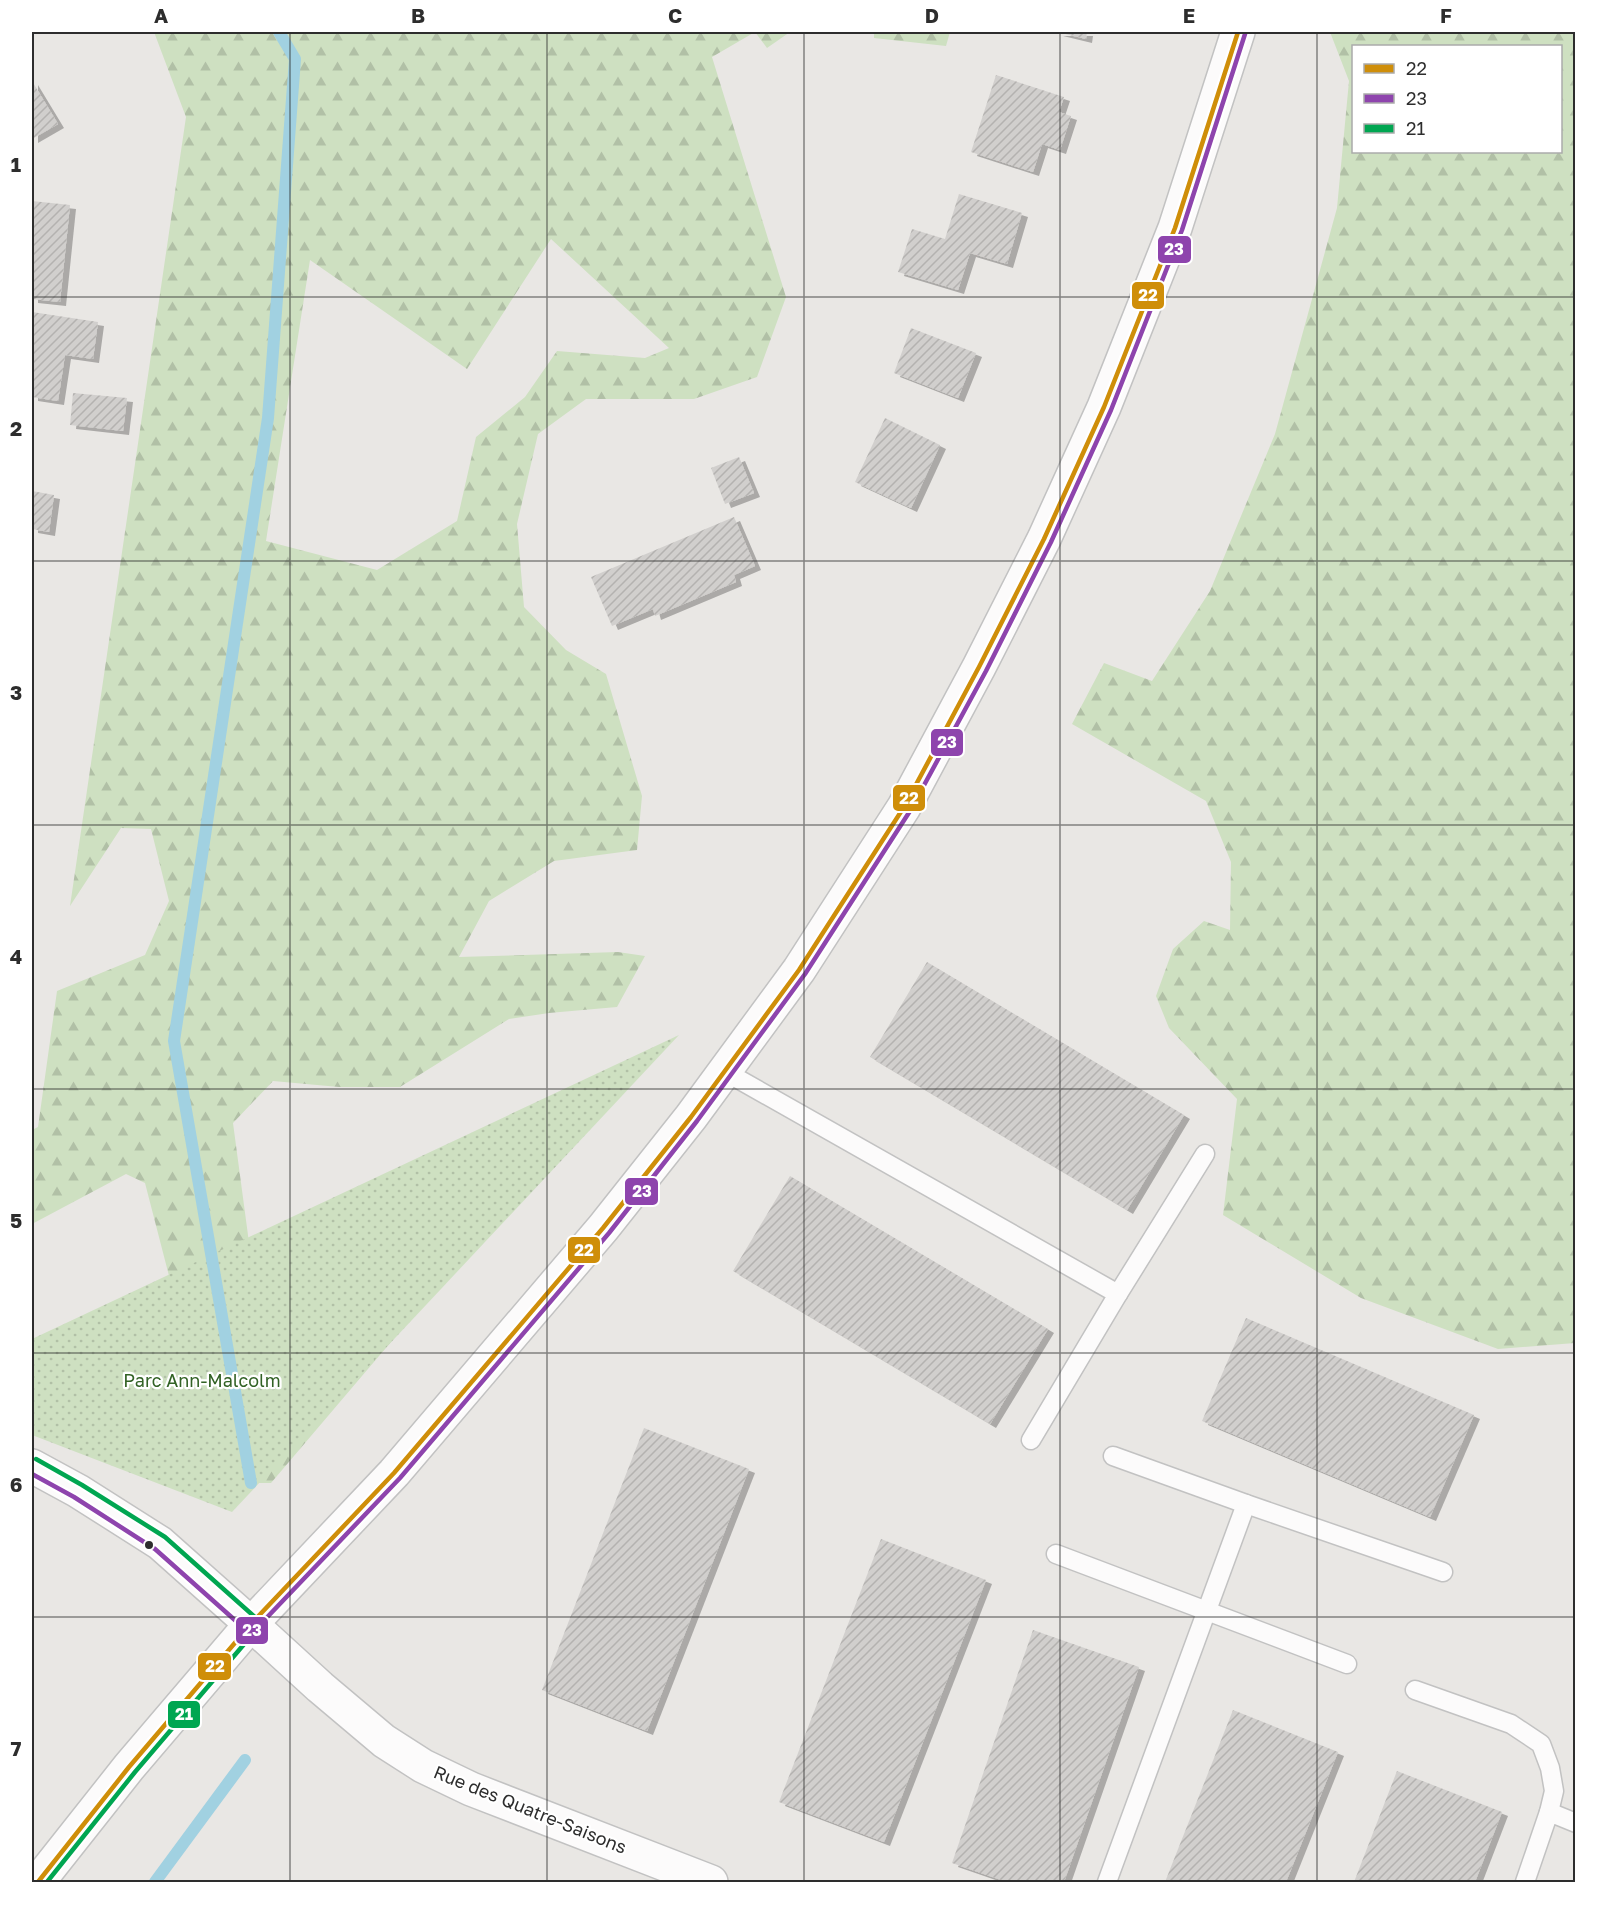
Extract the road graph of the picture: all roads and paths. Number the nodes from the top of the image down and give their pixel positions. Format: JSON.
{"nodes":[{"id":1,"x":1238,"y":32,"type":"edge"},
{"id":2,"x":724,"y":1071,"type":"junction"},
{"id":3,"x":1205,"y":1154,"type":"dead end"},
{"id":4,"x":1118,"y":1294,"type":"junction"},
{"id":5,"x":1031,"y":1440,"type":"dead end"},
{"id":6,"x":1113,"y":1456,"type":"dead end"},
{"id":7,"x":32,"y":1467,"type":"edge"},
{"id":8,"x":1246,"y":1504,"type":"junction"},
{"id":9,"x":1056,"y":1554,"type":"dead end"},
{"id":10,"x":1443,"y":1572,"type":"dead end"},
{"id":11,"x":1207,"y":1611,"type":"junction"},
{"id":12,"x":251,"y":1624,"type":"junction"},
{"id":13,"x":1347,"y":1664,"type":"dead end"},
{"id":14,"x":1414,"y":1689,"type":"dead end"},
{"id":15,"x":1549,"y":1812,"type":"junction"},
{"id":16,"x":1575,"y":1823,"type":"edge"},
{"id":17,"x":38,"y":1882,"type":"edge"},
{"id":18,"x":711,"y":1882,"type":"edge"},
{"id":19,"x":1107,"y":1882,"type":"edge"},
{"id":20,"x":1525,"y":1882,"type":"edge"}],
"edges":[{"from":1,"to":2,"type":"street"},
{"from":2,"to":4,"type":"lane"},
{"from":2,"to":12,"type":"street"},
{"from":3,"to":4,"type":"lane"},
{"from":4,"to":5,"type":"lane"},
{"from":6,"to":8,"type":"lane"},
{"from":7,"to":12,"type":"street","name":"Rue des Quatre-Saisons"},
{"from":8,"to":10,"type":"lane"},
{"from":8,"to":11,"type":"lane"},
{"from":9,"to":11,"type":"lane"},
{"from":11,"to":13,"type":"lane"},
{"from":11,"to":19,"type":"lane"},
{"from":12,"to":17,"type":"street"},
{"from":12,"to":18,"type":"street","name":"Rue des Quatre-Saisons"},
{"from":14,"to":15,"type":"lane"},
{"from":15,"to":16,"type":"lane"},
{"from":15,"to":20,"type":"lane"}]}
